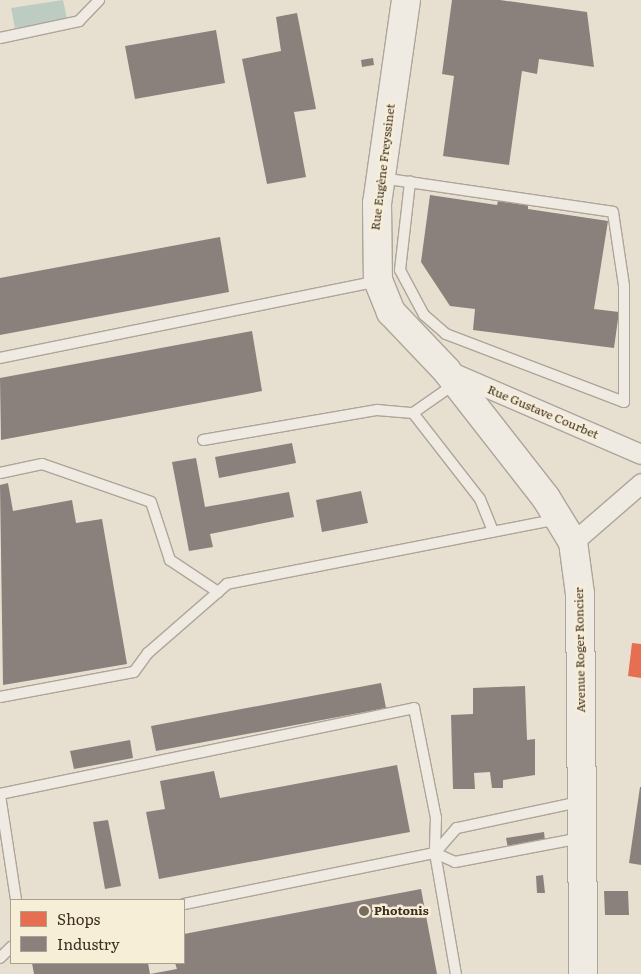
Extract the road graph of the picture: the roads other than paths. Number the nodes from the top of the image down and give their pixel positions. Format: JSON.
{"nodes":[{"id":1,"x":99,"y":0,"type":"edge"},
{"id":2,"x":406,"y":0,"type":"edge"},
{"id":3,"x":0,"y":38,"type":"edge"},
{"id":4,"x":380,"y":178,"type":"junction"},
{"id":5,"x":410,"y":182,"type":"junction"},
{"id":6,"x":378,"y":280,"type":"junction"},
{"id":7,"x":0,"y":358,"type":"edge"},
{"id":8,"x":451,"y":377,"type":"junction"},
{"id":9,"x":413,"y":414,"type":"junction"},
{"id":10,"x":203,"y":440,"type":"dead end"},
{"id":11,"x":641,"y":454,"type":"edge"},
{"id":12,"x":0,"y":473,"type":"edge"},
{"id":13,"x":641,"y":483,"type":"edge"},
{"id":14,"x":560,"y":518,"type":"junction"},
{"id":15,"x":493,"y":532,"type":"junction"},
{"id":16,"x":573,"y":542,"type":"junction"},
{"id":17,"x":218,"y":592,"type":"junction"},
{"id":18,"x":0,"y":697,"type":"edge"},
{"id":19,"x":0,"y":794,"type":"edge"},
{"id":20,"x":582,"y":802,"type":"junction"},
{"id":21,"x":582,"y":838,"type":"junction"},
{"id":22,"x":435,"y":853,"type":"junction"},
{"id":23,"x":16,"y":899,"type":"edge"},
{"id":24,"x":185,"y":904,"type":"edge"},
{"id":25,"x":10,"y":948,"type":"edge"},
{"id":26,"x":0,"y":958,"type":"edge"},
{"id":27,"x":456,"y":974,"type":"edge"},
{"id":28,"x":583,"y":974,"type":"edge"}],
"edges":[{"from":1,"to":3,"type":"lane"},
{"from":2,"to":4,"type":"street","name":"Rue Eugène Freyssinet"},
{"from":4,"to":5,"type":"lane"},
{"from":4,"to":6,"type":"street","name":"Rue Eugène Freyssinet"},
{"from":5,"to":5,"type":"lane"},
{"from":6,"to":7,"type":"lane"},
{"from":6,"to":8,"type":"street","name":"Rue Eugène Freyssinet"},
{"from":8,"to":9,"type":"lane"},
{"from":8,"to":11,"type":"street","name":"Rue Gustave Courbet"},
{"from":8,"to":14,"type":"street","name":"Avenue Roger Roncier"},
{"from":9,"to":10,"type":"lane"},
{"from":9,"to":15,"type":"lane"},
{"from":12,"to":17,"type":"lane"},
{"from":13,"to":16,"type":"street"},
{"from":14,"to":15,"type":"lane"},
{"from":14,"to":16,"type":"street","name":"Avenue Roger Roncier"},
{"from":15,"to":17,"type":"lane"},
{"from":16,"to":20,"type":"street","name":"Avenue Roger Roncier"},
{"from":17,"to":18,"type":"lane"},
{"from":19,"to":22,"type":"lane"},
{"from":19,"to":23,"type":"lane"},
{"from":20,"to":21,"type":"street","name":"Avenue Roger Roncier"},
{"from":20,"to":22,"type":"lane"},
{"from":21,"to":22,"type":"lane"},
{"from":21,"to":28,"type":"street","name":"Avenue Roger Roncier"},
{"from":22,"to":24,"type":"lane"},
{"from":22,"to":27,"type":"lane"},
{"from":25,"to":26,"type":"lane"}]}
